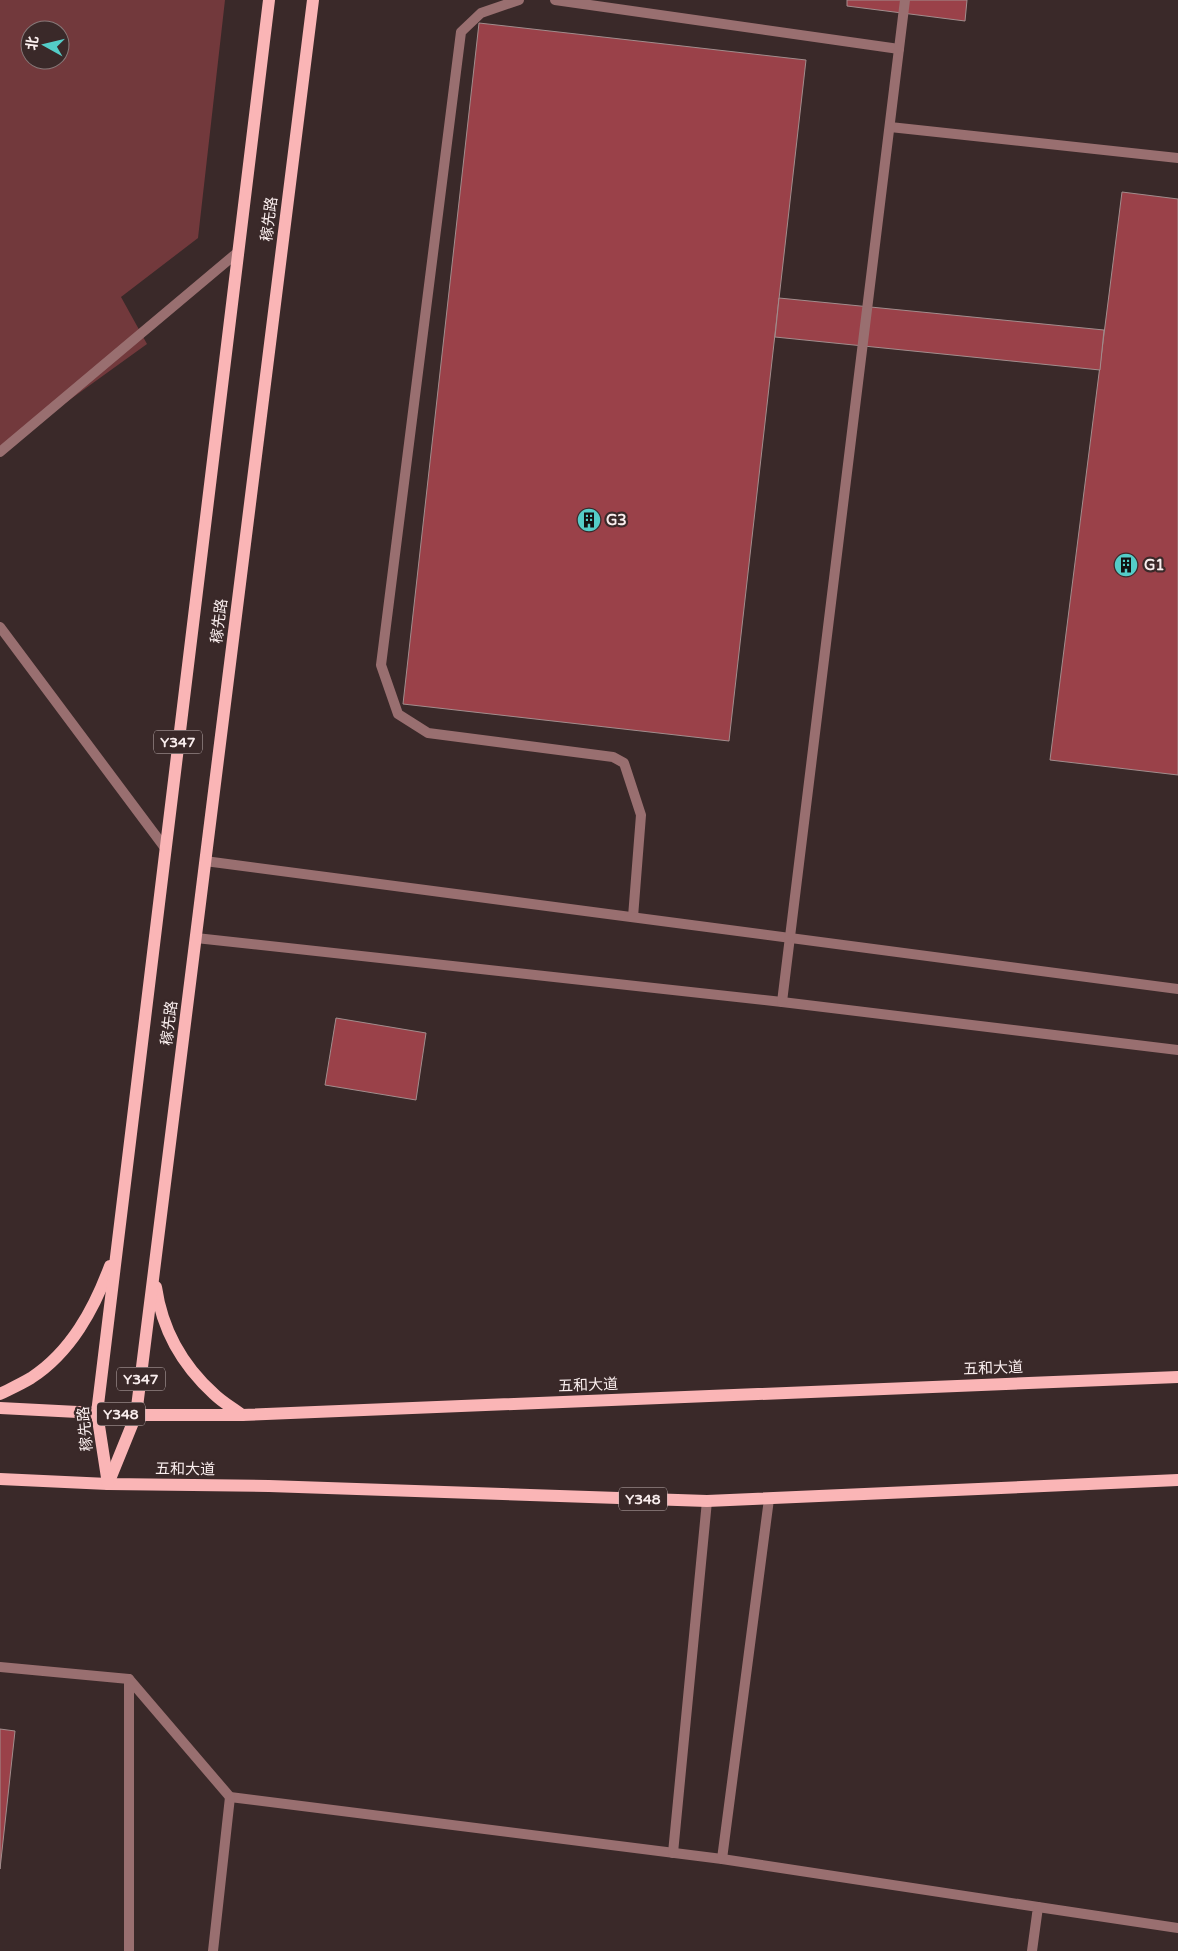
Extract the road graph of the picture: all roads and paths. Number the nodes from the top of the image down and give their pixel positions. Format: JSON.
{"nodes":[{"id":1,"x":269,"y":0,"type":"edge"},
{"id":2,"x":313,"y":0,"type":"edge"},
{"id":3,"x":519,"y":0,"type":"edge"},
{"id":4,"x":555,"y":0,"type":"edge"},
{"id":5,"x":905,"y":0,"type":"edge"},
{"id":6,"x":899,"y":49,"type":"junction"},
{"id":7,"x":890,"y":127,"type":"junction"},
{"id":8,"x":1178,"y":158,"type":"edge"},
{"id":9,"x":238,"y":252,"type":"junction"},
{"id":10,"x":0,"y":452,"type":"edge"},
{"id":11,"x":0,"y":627,"type":"edge"},
{"id":12,"x":165,"y":848,"type":"junction"},
{"id":13,"x":205,"y":861,"type":"junction"},
{"id":14,"x":633,"y":917,"type":"junction"},
{"id":15,"x":790,"y":937,"type":"junction"},
{"id":16,"x":196,"y":938,"type":"junction"},
{"id":17,"x":1178,"y":989,"type":"edge"},
{"id":18,"x":782,"y":1002,"type":"junction"},
{"id":19,"x":1178,"y":1050,"type":"edge"},
{"id":20,"x":117,"y":1248,"type":"junction"},
{"id":21,"x":154,"y":1269,"type":"junction"},
{"id":22,"x":1178,"y":1377,"type":"edge"},
{"id":23,"x":0,"y":1394,"type":"edge"},
{"id":24,"x":0,"y":1408,"type":"edge"},
{"id":25,"x":97,"y":1413,"type":"junction"},
{"id":26,"x":136,"y":1414,"type":"junction"},
{"id":27,"x":242,"y":1415,"type":"junction"},
{"id":28,"x":0,"y":1479,"type":"edge"},
{"id":29,"x":1178,"y":1480,"type":"edge"},
{"id":30,"x":108,"y":1484,"type":"junction"},
{"id":31,"x":769,"y":1499,"type":"junction"},
{"id":32,"x":707,"y":1501,"type":"junction"},
{"id":33,"x":0,"y":1667,"type":"edge"},
{"id":34,"x":129,"y":1679,"type":"junction"},
{"id":35,"x":230,"y":1797,"type":"junction"},
{"id":36,"x":673,"y":1853,"type":"junction"},
{"id":37,"x":722,"y":1859,"type":"junction"},
{"id":38,"x":1038,"y":1907,"type":"junction"},
{"id":39,"x":1178,"y":1928,"type":"edge"},
{"id":40,"x":129,"y":1951,"type":"edge"},
{"id":41,"x":213,"y":1951,"type":"edge"},
{"id":42,"x":1032,"y":1951,"type":"edge"}],
"edges":[{"from":1,"to":9,"type":"main road","name":"稼先路","number":"Y347"},
{"from":2,"to":13,"type":"main road","name":"稼先路","number":"Y347"},
{"from":3,"to":14,"type":"lane"},
{"from":4,"to":6,"type":"lane"},
{"from":5,"to":6,"type":"lane"},
{"from":6,"to":7,"type":"lane"},
{"from":7,"to":8,"type":"lane"},
{"from":7,"to":15,"type":"lane"},
{"from":9,"to":10,"type":"lane"},
{"from":9,"to":12,"type":"main road","name":"稼先路","number":"Y347"},
{"from":11,"to":12,"type":"lane"},
{"from":12,"to":20,"type":"main road","name":"稼先路","number":"Y347"},
{"from":13,"to":14,"type":"lane"},
{"from":13,"to":16,"type":"main road","name":"稼先路","number":"Y347"},
{"from":14,"to":15,"type":"lane"},
{"from":15,"to":17,"type":"lane"},
{"from":15,"to":18,"type":"lane"},
{"from":16,"to":18,"type":"lane"},
{"from":16,"to":21,"type":"main road","name":"稼先路","number":"Y347"},
{"from":18,"to":19,"type":"lane"},
{"from":20,"to":23,"type":"main road"},
{"from":20,"to":25,"type":"main road","name":"稼先路","number":"Y347"},
{"from":21,"to":26,"type":"main road","name":"稼先路","number":"Y347"},
{"from":21,"to":27,"type":"main road"},
{"from":22,"to":27,"type":"main road","name":"五和大道","number":"Y348"},
{"from":24,"to":25,"type":"main road","name":"五和大道","number":"Y348"},
{"from":25,"to":26,"type":"main road","name":"五和大道","number":"Y348"},
{"from":25,"to":30,"type":"main road","name":"稼先路","number":"Y347"},
{"from":26,"to":27,"type":"main road","name":"五和大道","number":"Y348"},
{"from":26,"to":30,"type":"main road","name":"稼先路","number":"Y347"},
{"from":28,"to":30,"type":"main road","name":"五和大道","number":"Y348"},
{"from":29,"to":31,"type":"main road","name":"五和大道","number":"Y348"},
{"from":30,"to":32,"type":"main road","name":"五和大道","number":"Y348"},
{"from":31,"to":32,"type":"main road","name":"五和大道","number":"Y348"},
{"from":31,"to":37,"type":"lane"},
{"from":32,"to":36,"type":"lane"},
{"from":33,"to":34,"type":"lane"},
{"from":34,"to":35,"type":"lane"},
{"from":34,"to":40,"type":"lane"},
{"from":35,"to":36,"type":"lane"},
{"from":35,"to":41,"type":"lane"},
{"from":36,"to":37,"type":"lane"},
{"from":37,"to":38,"type":"lane"},
{"from":38,"to":39,"type":"lane"},
{"from":38,"to":42,"type":"lane"}]}
